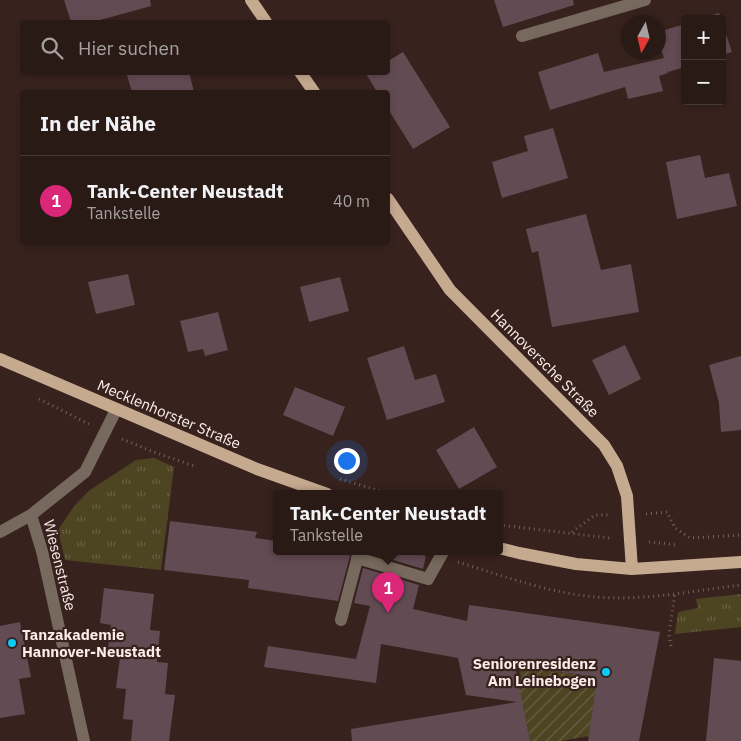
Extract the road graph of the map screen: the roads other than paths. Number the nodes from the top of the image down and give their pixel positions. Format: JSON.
{"nodes":[{"id":1,"x":250,"y":0,"type":"edge"},
{"id":2,"x":644,"y":0,"type":"edge"},
{"id":3,"x":265,"y":20,"type":"edge"},
{"id":4,"x":522,"y":36,"type":"dead end"},
{"id":5,"x":302,"y":75,"type":"edge"},
{"id":6,"x":313,"y":90,"type":"edge"},
{"id":7,"x":390,"y":202,"type":"edge"},
{"id":8,"x":0,"y":359,"type":"edge"},
{"id":9,"x":116,"y":410,"type":"junction"},
{"id":10,"x":316,"y":490,"type":"edge"},
{"id":11,"x":31,"y":515,"type":"junction"},
{"id":12,"x":0,"y":532,"type":"edge"},
{"id":13,"x":503,"y":549,"type":"edge"},
{"id":14,"x":358,"y":555,"type":"edge"},
{"id":15,"x":441,"y":555,"type":"edge"},
{"id":16,"x":741,"y":562,"type":"edge"},
{"id":17,"x":632,"y":569,"type":"junction"},
{"id":18,"x":341,"y":620,"type":"dead end"},
{"id":19,"x":84,"y":741,"type":"edge"}],
"edges":[{"from":1,"to":3,"type":"main road"},
{"from":2,"to":4,"type":"street"},
{"from":5,"to":6,"type":"main road"},
{"from":7,"to":17,"type":"main road","name":"Hannoversche Straße"},
{"from":8,"to":9,"type":"main road","name":"Mecklenhorster Straße"},
{"from":9,"to":10,"type":"main road","name":"Mecklenhorster Straße"},
{"from":9,"to":11,"type":"street"},
{"from":11,"to":12,"type":"street"},
{"from":11,"to":19,"type":"street","name":"Wiesenstraße"},
{"from":13,"to":17,"type":"main road"},
{"from":14,"to":15,"type":"street"},
{"from":14,"to":18,"type":"street"},
{"from":16,"to":17,"type":"main road"}]}
